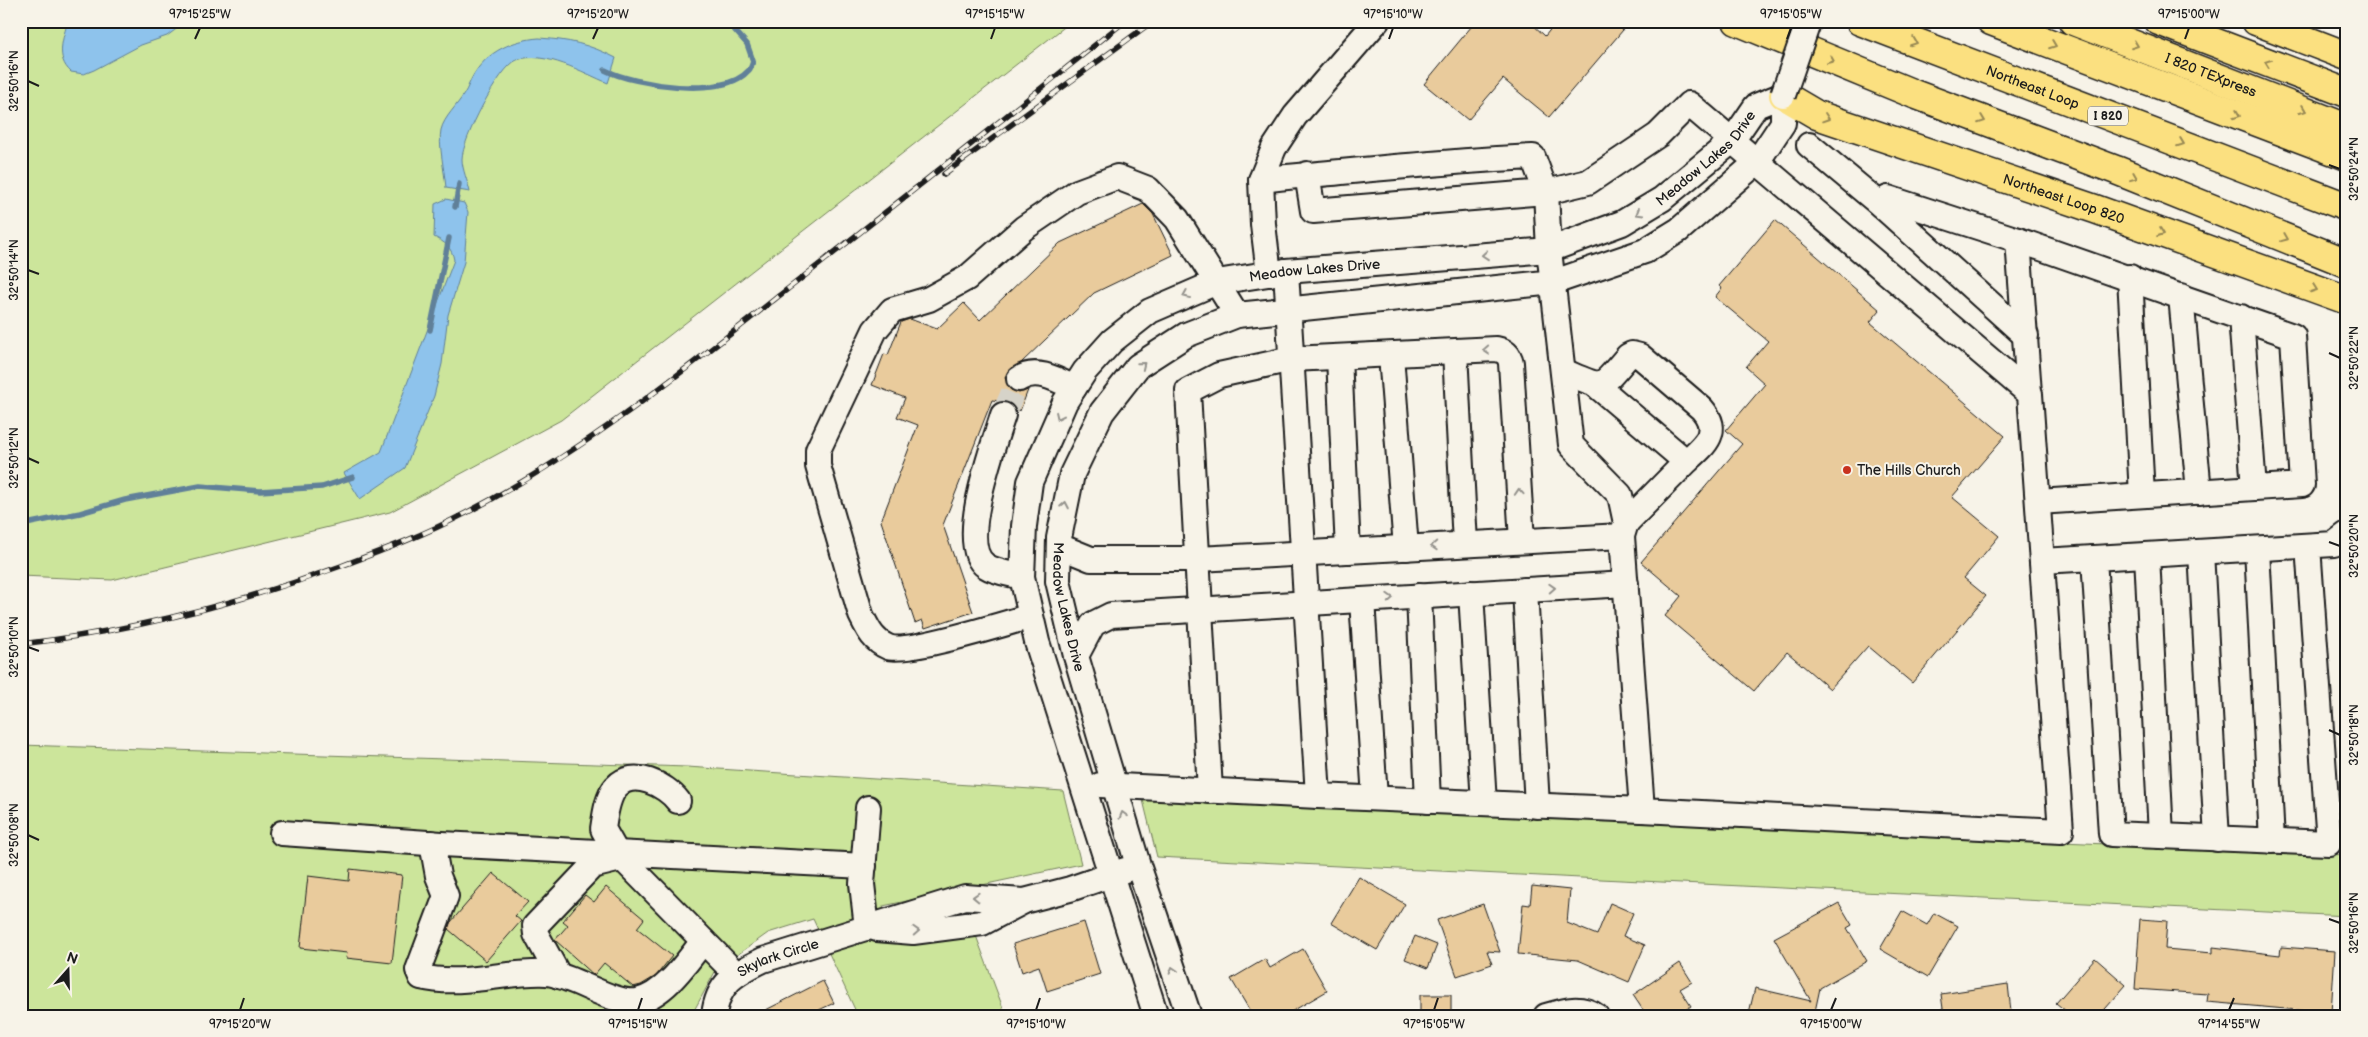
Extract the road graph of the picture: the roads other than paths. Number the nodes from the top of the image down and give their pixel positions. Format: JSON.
{"nodes":[{"id":1,"x":1377,"y":21,"type":"edge"},
{"id":2,"x":1737,"y":21,"type":"edge"},
{"id":3,"x":1809,"y":21,"type":"edge"},
{"id":4,"x":1860,"y":21,"type":"edge"},
{"id":5,"x":1991,"y":21,"type":"edge"},
{"id":6,"x":2073,"y":21,"type":"edge"},
{"id":7,"x":2159,"y":21,"type":"edge"},
{"id":8,"x":2256,"y":21,"type":"edge"},
{"id":9,"x":2347,"y":56,"type":"edge"},
{"id":10,"x":2347,"y":93,"type":"edge"},
{"id":11,"x":1783,"y":95,"type":"junction"},
{"id":12,"x":2347,"y":128,"type":"edge"},
{"id":13,"x":1732,"y":141,"type":"junction"},
{"id":14,"x":1809,"y":145,"type":"dead end"},
{"id":15,"x":2347,"y":156,"type":"edge"},
{"id":16,"x":1757,"y":162,"type":"junction"},
{"id":17,"x":1307,"y":174,"type":"junction"},
{"id":18,"x":1261,"y":180,"type":"junction"},
{"id":19,"x":1546,"y":192,"type":"junction"},
{"id":20,"x":1881,"y":205,"type":"junction"},
{"id":21,"x":2347,"y":207,"type":"edge"},
{"id":22,"x":2018,"y":240,"type":"junction"},
{"id":23,"x":1549,"y":250,"type":"junction"},
{"id":24,"x":2347,"y":263,"type":"edge"},
{"id":25,"x":1278,"y":272,"type":"junction"},
{"id":26,"x":2130,"y":277,"type":"junction"},
{"id":27,"x":1218,"y":282,"type":"junction"},
{"id":28,"x":1554,"y":282,"type":"junction"},
{"id":29,"x":2182,"y":296,"type":"junction"},
{"id":30,"x":2347,"y":300,"type":"edge"},
{"id":31,"x":1288,"y":310,"type":"junction"},
{"id":32,"x":1237,"y":315,"type":"junction"},
{"id":33,"x":2241,"y":317,"type":"junction"},
{"id":34,"x":2026,"y":336,"type":"junction"},
{"id":35,"x":1455,"y":352,"type":"junction"},
{"id":36,"x":1391,"y":355,"type":"junction"},
{"id":37,"x":1340,"y":357,"type":"junction"},
{"id":38,"x":1292,"y":360,"type":"junction"},
{"id":39,"x":1563,"y":371,"type":"junction"},
{"id":40,"x":1019,"y":379,"type":"dead end"},
{"id":41,"x":1596,"y":385,"type":"junction"},
{"id":42,"x":1074,"y":388,"type":"junction"},
{"id":43,"x":2029,"y":393,"type":"junction"},
{"id":44,"x":1003,"y":415,"type":"tunnel mouth"},
{"id":45,"x":1688,"y":460,"type":"junction"},
{"id":46,"x":2254,"y":488,"type":"junction"},
{"id":47,"x":2199,"y":492,"type":"junction"},
{"id":48,"x":2142,"y":495,"type":"junction"},
{"id":49,"x":2038,"y":502,"type":"junction"},
{"id":50,"x":1624,"y":529,"type":"junction"},
{"id":51,"x":2347,"y":534,"type":"edge"},
{"id":52,"x":1522,"y":541,"type":"junction"},
{"id":53,"x":1465,"y":544,"type":"junction"},
{"id":54,"x":1059,"y":546,"type":"junction"},
{"id":55,"x":2308,"y":546,"type":"junction"},
{"id":56,"x":1406,"y":548,"type":"junction"},
{"id":57,"x":2257,"y":549,"type":"junction"},
{"id":58,"x":1348,"y":551,"type":"junction"},
{"id":59,"x":2201,"y":552,"type":"junction"},
{"id":60,"x":1303,"y":553,"type":"junction"},
{"id":61,"x":2147,"y":555,"type":"junction"},
{"id":62,"x":2094,"y":558,"type":"junction"},
{"id":63,"x":1198,"y":560,"type":"junction"},
{"id":64,"x":2042,"y":562,"type":"junction"},
{"id":65,"x":1022,"y":577,"type":"junction"},
{"id":66,"x":1626,"y":584,"type":"junction"},
{"id":67,"x":1525,"y":590,"type":"junction"},
{"id":68,"x":1471,"y":593,"type":"junction"},
{"id":69,"x":1419,"y":596,"type":"junction"},
{"id":70,"x":1362,"y":600,"type":"junction"},
{"id":71,"x":1306,"y":603,"type":"junction"},
{"id":72,"x":1201,"y":610,"type":"junction"},
{"id":73,"x":1031,"y":616,"type":"junction"},
{"id":74,"x":1076,"y":656,"type":"junction"},
{"id":75,"x":1081,"y":785,"type":"junction"},
{"id":76,"x":1114,"y":786,"type":"junction"},
{"id":77,"x":1210,"y":791,"type":"junction"},
{"id":78,"x":1318,"y":796,"type":"junction"},
{"id":79,"x":1375,"y":798,"type":"junction"},
{"id":80,"x":678,"y":801,"type":"dead end"},
{"id":81,"x":1428,"y":801,"type":"junction"},
{"id":82,"x":1484,"y":803,"type":"junction"},
{"id":83,"x":1537,"y":806,"type":"junction"},
{"id":84,"x":868,"y":808,"type":"dead end"},
{"id":85,"x":1642,"y":810,"type":"junction"},
{"id":86,"x":282,"y":833,"type":"dead end"},
{"id":87,"x":2161,"y":836,"type":"junction"},
{"id":88,"x":2216,"y":839,"type":"junction"},
{"id":89,"x":2272,"y":841,"type":"junction"},
{"id":90,"x":432,"y":844,"type":"junction"},
{"id":91,"x":620,"y":855,"type":"junction"},
{"id":92,"x":1138,"y":865,"type":"junction"},
{"id":93,"x":864,"y":866,"type":"junction"},
{"id":94,"x":1110,"y":876,"type":"junction"},
{"id":95,"x":867,"y":928,"type":"junction"},
{"id":96,"x":703,"y":941,"type":"junction"},
{"id":97,"x":735,"y":973,"type":"junction"},
{"id":98,"x":560,"y":976,"type":"junction"},
{"id":99,"x":714,"y":1016,"type":"edge"},
{"id":100,"x":1156,"y":1016,"type":"edge"},
{"id":101,"x":1189,"y":1016,"type":"edge"},
{"id":102,"x":1546,"y":1016,"type":"edge"},
{"id":103,"x":1596,"y":1016,"type":"edge"}],
"edges":[{"from":1,"to":18,"type":"street"},
{"from":2,"to":24,"type":"main road","one_way":true},
{"from":3,"to":11,"type":"street","bridge":true},
{"from":4,"to":21,"type":"main road","name":"Northeast Loop","number":"I 820","one_way":true},
{"from":5,"to":15,"type":"main road","one_way":true},
{"from":6,"to":12,"type":"main road","name":"I 820 TEXpress","one_way":true},
{"from":10,"to":7,"type":"main road","one_way":true},
{"from":8,"to":9,"type":"main road"},
{"from":11,"to":13,"type":"street","name":"Meadow Lakes Drive"},
{"from":11,"to":16,"type":"street","name":"Meadow Lakes Drive"},
{"from":11,"to":30,"type":"main road","name":"Northeast Loop 820","one_way":true},
{"from":13,"to":16,"type":"street"},
{"from":13,"to":19,"type":"street"},
{"from":13,"to":23,"type":"street","name":"Meadow Lakes Drive","one_way":true},
{"from":14,"to":20,"type":"street"},
{"from":16,"to":28,"type":"street","name":"Meadow Lakes Drive"},
{"from":16,"to":43,"type":"street"},
{"from":17,"to":18,"type":"street"},
{"from":17,"to":19,"type":"street"},
{"from":17,"to":19,"type":"street"},
{"from":18,"to":25,"type":"street"},
{"from":19,"to":23,"type":"street"},
{"from":20,"to":22,"type":"street"},
{"from":20,"to":34,"type":"street"},
{"from":22,"to":26,"type":"street"},
{"from":22,"to":34,"type":"street"},
{"from":23,"to":25,"type":"street","name":"Meadow Lakes Drive","one_way":true},
{"from":23,"to":28,"type":"street"},
{"from":25,"to":27,"type":"street","name":"Meadow Lakes Drive"},
{"from":25,"to":31,"type":"street"},
{"from":26,"to":29,"type":"street"},
{"from":26,"to":48,"type":"street"},
{"from":27,"to":32,"type":"street"},
{"from":27,"to":42,"type":"street","name":"Meadow Lakes Drive","one_way":true},
{"from":27,"to":73,"type":"street"},
{"from":28,"to":31,"type":"street","name":"Meadow Lakes Drive"},
{"from":28,"to":39,"type":"street"},
{"from":29,"to":33,"type":"street"},
{"from":29,"to":47,"type":"street"},
{"from":31,"to":32,"type":"street","name":"Meadow Lakes Drive"},
{"from":31,"to":38,"type":"street"},
{"from":54,"to":32,"type":"street","name":"Meadow Lakes Drive","one_way":true},
{"from":33,"to":46,"type":"street"},
{"from":33,"to":46,"type":"street"},
{"from":34,"to":43,"type":"street"},
{"from":35,"to":36,"type":"street"},
{"from":52,"to":35,"type":"street","one_way":true},
{"from":35,"to":53,"type":"street"},
{"from":36,"to":37,"type":"street"},
{"from":36,"to":56,"type":"street"},
{"from":37,"to":38,"type":"street"},
{"from":37,"to":58,"type":"street"},
{"from":38,"to":60,"type":"street"},
{"from":38,"to":63,"type":"street"},
{"from":39,"to":41,"type":"street"},
{"from":39,"to":50,"type":"street"},
{"from":40,"to":42,"type":"street"},
{"from":41,"to":45,"type":"street"},
{"from":41,"to":45,"type":"street"},
{"from":42,"to":65,"type":"street","name":"Meadow Lakes Drive","one_way":true},
{"from":43,"to":49,"type":"street"},
{"from":44,"to":65,"type":"street"},
{"from":45,"to":50,"type":"street"},
{"from":46,"to":47,"type":"street"},
{"from":47,"to":48,"type":"street"},
{"from":48,"to":49,"type":"street"},
{"from":49,"to":64,"type":"street"},
{"from":50,"to":52,"type":"street"},
{"from":50,"to":66,"type":"street"},
{"from":51,"to":55,"type":"street"},
{"from":52,"to":53,"type":"street"},
{"from":53,"to":56,"type":"street","one_way":true},
{"from":54,"to":63,"type":"street"},
{"from":54,"to":74,"type":"street","name":"Meadow Lakes Drive"},
{"from":55,"to":57,"type":"street"},
{"from":55,"to":89,"type":"street"},
{"from":56,"to":58,"type":"street"},
{"from":57,"to":59,"type":"street"},
{"from":57,"to":89,"type":"street"},
{"from":58,"to":60,"type":"street"},
{"from":59,"to":61,"type":"street"},
{"from":59,"to":88,"type":"street"},
{"from":60,"to":63,"type":"street"},
{"from":60,"to":71,"type":"street"},
{"from":61,"to":62,"type":"street"},
{"from":61,"to":87,"type":"street"},
{"from":62,"to":64,"type":"street"},
{"from":62,"to":87,"type":"street"},
{"from":63,"to":72,"type":"street"},
{"from":64,"to":85,"type":"street"},
{"from":65,"to":73,"type":"street","name":"Meadow Lakes Drive"},
{"from":67,"to":66,"type":"street","one_way":true},
{"from":66,"to":85,"type":"street"},
{"from":67,"to":68,"type":"street"},
{"from":67,"to":83,"type":"street"},
{"from":68,"to":69,"type":"street"},
{"from":68,"to":82,"type":"street"},
{"from":70,"to":69,"type":"street","one_way":true},
{"from":69,"to":81,"type":"street"},
{"from":70,"to":71,"type":"street"},
{"from":70,"to":79,"type":"street"},
{"from":71,"to":72,"type":"street"},
{"from":71,"to":78,"type":"street"},
{"from":72,"to":74,"type":"street"},
{"from":72,"to":77,"type":"street"},
{"from":73,"to":75,"type":"street","name":"Meadow Lakes Drive"},
{"from":74,"to":76,"type":"street","name":"Meadow Lakes Drive"},
{"from":75,"to":76,"type":"street"},
{"from":75,"to":94,"type":"street","name":"Meadow Lakes Drive"},
{"from":76,"to":77,"type":"street"},
{"from":92,"to":76,"type":"street","name":"Meadow Lakes Drive","one_way":true},
{"from":77,"to":78,"type":"street"},
{"from":78,"to":79,"type":"street"},
{"from":79,"to":81,"type":"street"},
{"from":80,"to":91,"type":"street"},
{"from":81,"to":82,"type":"street"},
{"from":82,"to":83,"type":"street"},
{"from":83,"to":85,"type":"street"},
{"from":84,"to":93,"type":"street"},
{"from":86,"to":90,"type":"street"},
{"from":87,"to":88,"type":"street"},
{"from":88,"to":89,"type":"street"},
{"from":90,"to":91,"type":"street"},
{"from":90,"to":98,"type":"street"},
{"from":91,"to":93,"type":"street"},
{"from":91,"to":96,"type":"street"},
{"from":91,"to":98,"type":"street"},
{"from":92,"to":94,"type":"street","name":"Skylark Circle"},
{"from":101,"to":92,"type":"street","name":"Meadow Lakes Drive","one_way":true},
{"from":93,"to":95,"type":"street"},
{"from":94,"to":95,"type":"street","name":"Skylark Circle"},
{"from":94,"to":100,"type":"street","name":"Meadow Lakes Drive"},
{"from":95,"to":97,"type":"street","name":"Skylark Circle"},
{"from":96,"to":97,"type":"street"},
{"from":96,"to":98,"type":"street"},
{"from":97,"to":99,"type":"street","name":"Skylark Circle"},
{"from":102,"to":103,"type":"street"}]}
